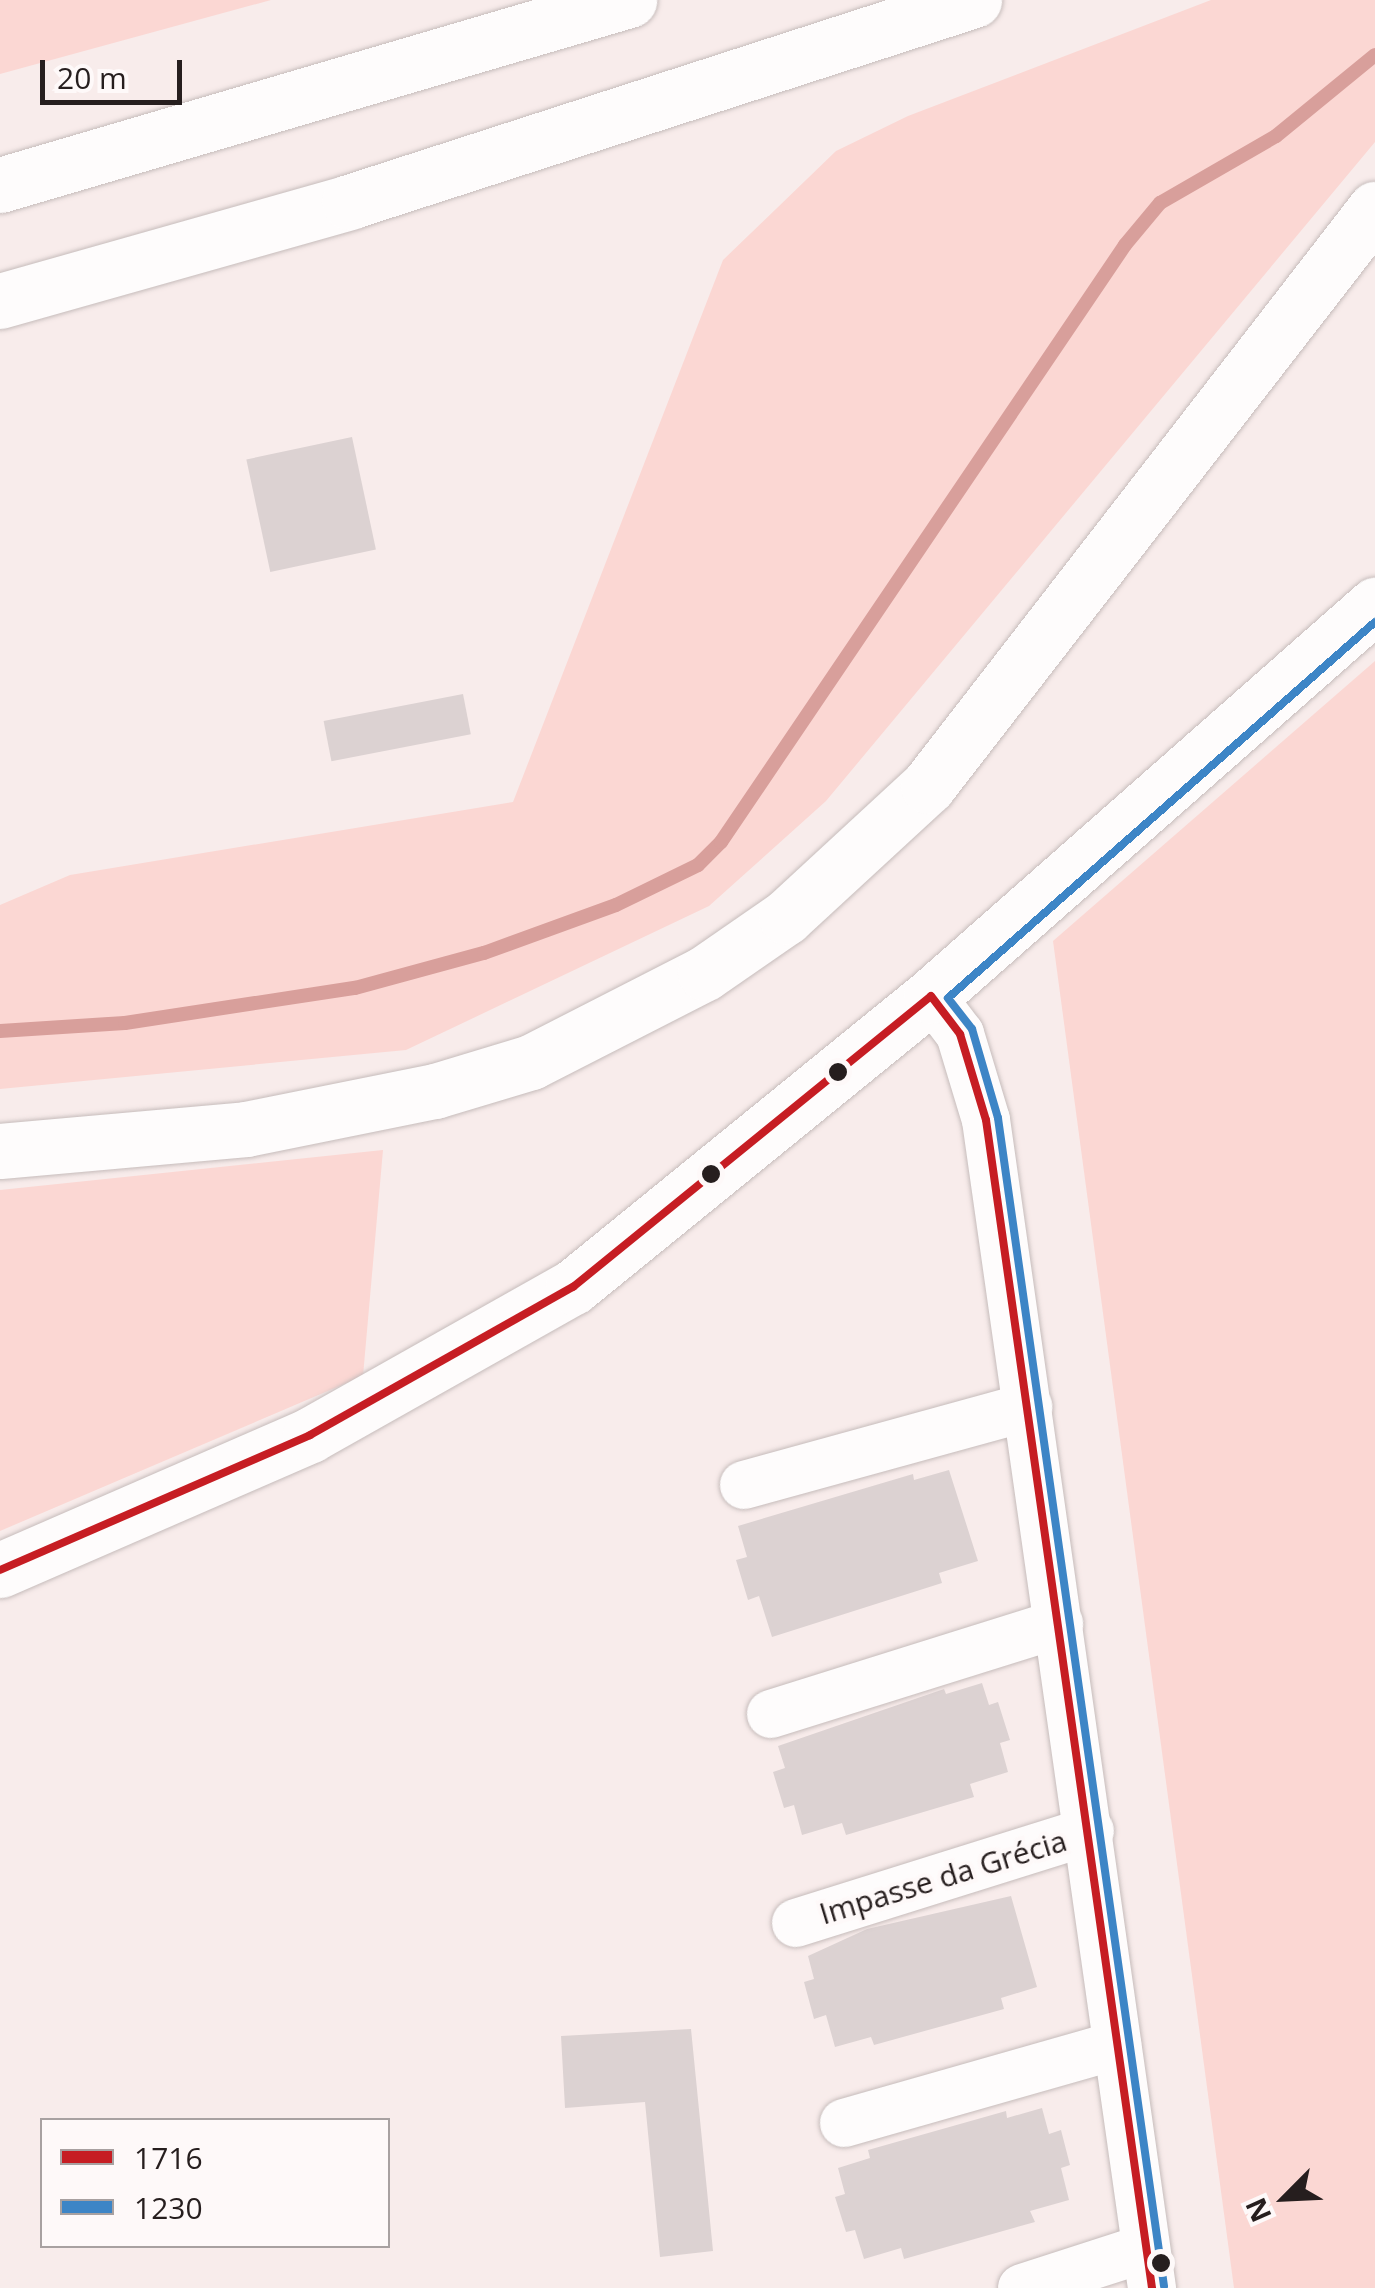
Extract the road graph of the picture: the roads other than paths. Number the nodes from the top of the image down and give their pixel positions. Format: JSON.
{"nodes":[{"id":1,"x":629,"y":0,"type":"edge"},
{"id":2,"x":974,"y":0,"type":"edge"},
{"id":3,"x":0,"y":185,"type":"edge"},
{"id":4,"x":1375,"y":209,"type":"edge"},
{"id":5,"x":0,"y":301,"type":"edge"},
{"id":6,"x":1375,"y":605,"type":"edge"},
{"id":7,"x":931,"y":996,"type":"junction"},
{"id":8,"x":0,"y":1151,"type":"edge"},
{"id":9,"x":1028,"y":1407,"type":"junction"},
{"id":10,"x":744,"y":1485,"type":"dead end"},
{"id":11,"x":0,"y":1570,"type":"edge"},
{"id":12,"x":1059,"y":1624,"type":"junction"},
{"id":13,"x":771,"y":1714,"type":"dead end"},
{"id":14,"x":1090,"y":1831,"type":"junction"},
{"id":15,"x":796,"y":1923,"type":"dead end"},
{"id":16,"x":1117,"y":2045,"type":"junction"},
{"id":17,"x":844,"y":2123,"type":"dead end"},
{"id":18,"x":1149,"y":2268,"type":"edge"},
{"id":19,"x":1022,"y":2288,"type":"edge"}],
"edges":[{"from":1,"to":3,"type":"main road"},
{"from":2,"to":5,"type":"main road"},
{"from":4,"to":8,"type":"main road"},
{"from":6,"to":7,"type":"main road"},
{"from":7,"to":9,"type":"street"},
{"from":7,"to":11,"type":"main road"},
{"from":9,"to":10,"type":"street"},
{"from":9,"to":12,"type":"street"},
{"from":12,"to":13,"type":"street"},
{"from":12,"to":14,"type":"street"},
{"from":14,"to":15,"type":"street","name":"Impasse da Grécia"},
{"from":14,"to":16,"type":"street"},
{"from":16,"to":17,"type":"street"},
{"from":16,"to":18,"type":"street"},
{"from":18,"to":19,"type":"street"}]}
